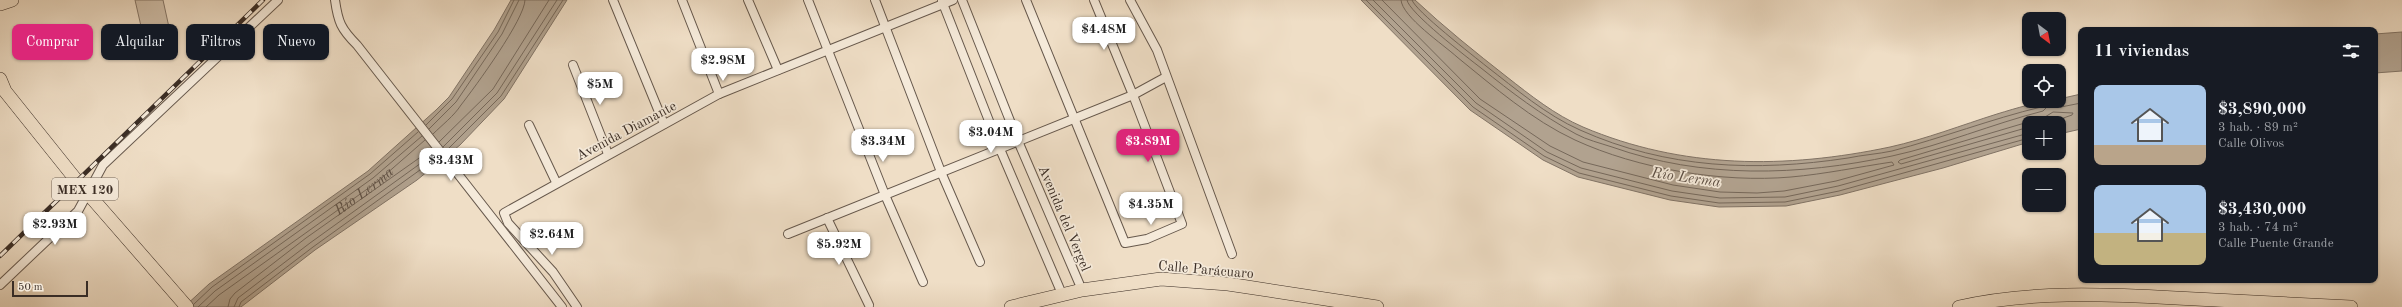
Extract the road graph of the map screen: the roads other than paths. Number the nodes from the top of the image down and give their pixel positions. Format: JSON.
{"nodes":[{"id":1,"x":12,"y":0,"type":"edge"},
{"id":2,"x":278,"y":0,"type":"edge"},
{"id":3,"x":335,"y":0,"type":"edge"},
{"id":4,"x":613,"y":0,"type":"edge"},
{"id":5,"x":682,"y":0,"type":"edge"},
{"id":6,"x":748,"y":0,"type":"edge"},
{"id":7,"x":808,"y":0,"type":"edge"},
{"id":8,"x":875,"y":0,"type":"edge"},
{"id":9,"x":953,"y":0,"type":"edge"},
{"id":10,"x":962,"y":0,"type":"edge"},
{"id":11,"x":1026,"y":0,"type":"edge"},
{"id":12,"x":1094,"y":0,"type":"edge"},
{"id":13,"x":1130,"y":0,"type":"edge"},
{"id":14,"x":942,"y":2,"type":"edge"},
{"id":15,"x":0,"y":4,"type":"edge"},
{"id":16,"x":886,"y":27,"type":"junction"},
{"id":17,"x":828,"y":50,"type":"junction"},
{"id":18,"x":573,"y":65,"type":"dead end"},
{"id":19,"x":778,"y":70,"type":"junction"},
{"id":20,"x":1166,"y":77,"type":"junction"},
{"id":21,"x":2,"y":86,"type":"edge"},
{"id":22,"x":719,"y":94,"type":"junction"},
{"id":23,"x":1133,"y":95,"type":"junction"},
{"id":24,"x":1075,"y":118,"type":"junction"},
{"id":25,"x":664,"y":124,"type":"junction"},
{"id":26,"x":529,"y":125,"type":"dead end"},
{"id":27,"x":1018,"y":141,"type":"junction"},
{"id":28,"x":1000,"y":149,"type":"junction"},
{"id":29,"x":608,"y":154,"type":"junction"},
{"id":30,"x":941,"y":172,"type":"junction"},
{"id":31,"x":556,"y":182,"type":"junction"},
{"id":32,"x":87,"y":191,"type":"junction"},
{"id":33,"x":885,"y":195,"type":"junction"},
{"id":34,"x":827,"y":218,"type":"junction"},
{"id":35,"x":788,"y":234,"type":"dead end"},
{"id":36,"x":1232,"y":254,"type":"dead end"},
{"id":37,"x":980,"y":262,"type":"dead end"},
{"id":38,"x":923,"y":282,"type":"dead end"},
{"id":39,"x":0,"y":285,"type":"edge"},
{"id":40,"x":1082,"y":290,"type":"junction"},
{"id":41,"x":1062,"y":294,"type":"junction"},
{"id":42,"x":869,"y":305,"type":"dead end"},
{"id":43,"x":187,"y":307,"type":"edge"},
{"id":44,"x":562,"y":307,"type":"edge"},
{"id":45,"x":577,"y":307,"type":"edge"},
{"id":46,"x":1011,"y":307,"type":"edge"},
{"id":47,"x":1377,"y":307,"type":"edge"},
{"id":48,"x":1959,"y":307,"type":"edge"},
{"id":49,"x":2351,"y":307,"type":"edge"}],
"edges":[{"from":1,"to":15,"type":"main road"},
{"from":2,"to":32,"type":"street"},
{"from":3,"to":44,"type":"street"},
{"from":4,"to":25,"type":"street"},
{"from":5,"to":22,"type":"street"},
{"from":6,"to":19,"type":"street"},
{"from":7,"to":17,"type":"street"},
{"from":8,"to":16,"type":"street"},
{"from":9,"to":14,"type":"street","name":"Avenida Diamante"},
{"from":10,"to":27,"type":"street","name":"Avenida del Vergel"},
{"from":11,"to":24,"type":"street"},
{"from":12,"to":23,"type":"street"},
{"from":13,"to":20,"type":"street"},
{"from":14,"to":16,"type":"street","name":"Avenida Diamante"},
{"from":14,"to":28,"type":"street"},
{"from":16,"to":17,"type":"street","name":"Avenida Diamante"},
{"from":16,"to":30,"type":"street"},
{"from":17,"to":19,"type":"street","name":"Avenida Diamante"},
{"from":17,"to":33,"type":"street"},
{"from":18,"to":29,"type":"street"},
{"from":19,"to":22,"type":"street","name":"Avenida Diamante"},
{"from":20,"to":23,"type":"street"},
{"from":20,"to":36,"type":"street"},
{"from":21,"to":32,"type":"main road","number":"MEX 120"},
{"from":22,"to":25,"type":"street","name":"Avenida Diamante"},
{"from":23,"to":24,"type":"street"},
{"from":23,"to":24,"type":"street"},
{"from":24,"to":27,"type":"street"},
{"from":25,"to":29,"type":"street","name":"Avenida Diamante"},
{"from":26,"to":31,"type":"street"},
{"from":27,"to":28,"type":"street"},
{"from":27,"to":40,"type":"street","name":"Avenida del Vergel"},
{"from":28,"to":30,"type":"street"},
{"from":28,"to":41,"type":"street"},
{"from":29,"to":31,"type":"street","name":"Avenida Diamante"},
{"from":30,"to":33,"type":"street"},
{"from":30,"to":37,"type":"street"},
{"from":31,"to":45,"type":"street","name":"Avenida Diamante"},
{"from":32,"to":39,"type":"street"},
{"from":32,"to":43,"type":"main road","number":"MEX 120"},
{"from":33,"to":34,"type":"street"},
{"from":33,"to":38,"type":"street"},
{"from":34,"to":35,"type":"street"},
{"from":34,"to":42,"type":"street"},
{"from":40,"to":41,"type":"main road","name":"Calle Parácuaro"},
{"from":40,"to":47,"type":"main road","name":"Calle Parácuaro"},
{"from":41,"to":46,"type":"main road","name":"Calle Parácuaro"},
{"from":48,"to":49,"type":"main road"}]}
